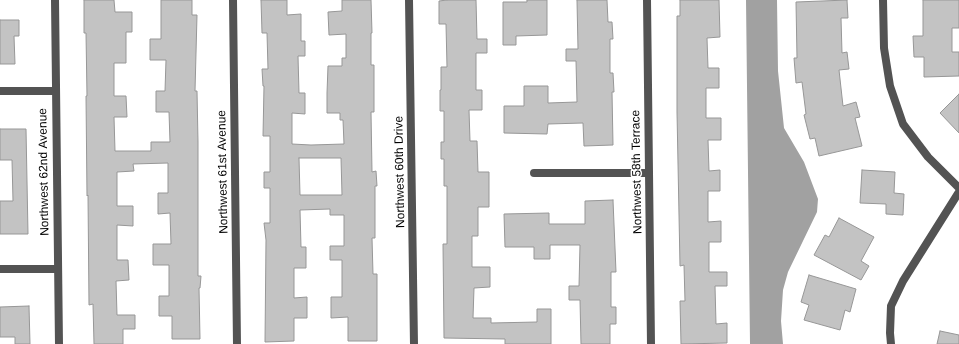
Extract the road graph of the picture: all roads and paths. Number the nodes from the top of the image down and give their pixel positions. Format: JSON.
{"nodes":[{"id":1,"x":55,"y":0,"type":"edge"},
{"id":2,"x":233,"y":0,"type":"edge"},
{"id":3,"x":409,"y":0,"type":"edge"},
{"id":4,"x":647,"y":0,"type":"edge"},
{"id":5,"x":883,"y":0,"type":"edge"},
{"id":6,"x":0,"y":91,"type":"edge"},
{"id":7,"x":55,"y":91,"type":"junction"},
{"id":8,"x":534,"y":173,"type":"dead end"},
{"id":9,"x":649,"y":173,"type":"junction"},
{"id":10,"x":959,"y":188,"type":"edge"},
{"id":11,"x":959,"y":192,"type":"edge"},
{"id":12,"x":57,"y":268,"type":"junction"},
{"id":13,"x":0,"y":269,"type":"edge"},
{"id":14,"x":59,"y":344,"type":"edge"},
{"id":15,"x":237,"y":344,"type":"edge"},
{"id":16,"x":414,"y":344,"type":"edge"},
{"id":17,"x":651,"y":344,"type":"edge"},
{"id":18,"x":890,"y":344,"type":"edge"}],
"edges":[{"from":1,"to":7,"type":"street","name":"Northwest 62nd Avenue"},
{"from":2,"to":15,"type":"street","name":"Northwest 61st Avenue"},
{"from":3,"to":16,"type":"street","name":"Northwest 60th Drive"},
{"from":4,"to":9,"type":"street","name":"Northwest 58th Terrace"},
{"from":5,"to":10,"type":"street"},
{"from":6,"to":7,"type":"street"},
{"from":7,"to":12,"type":"street","name":"Northwest 62nd Avenue"},
{"from":8,"to":9,"type":"street"},
{"from":9,"to":17,"type":"street","name":"Northwest 58th Terrace"},
{"from":11,"to":18,"type":"street"},
{"from":12,"to":13,"type":"street"},
{"from":12,"to":14,"type":"street","name":"Northwest 62nd Avenue"}]}
